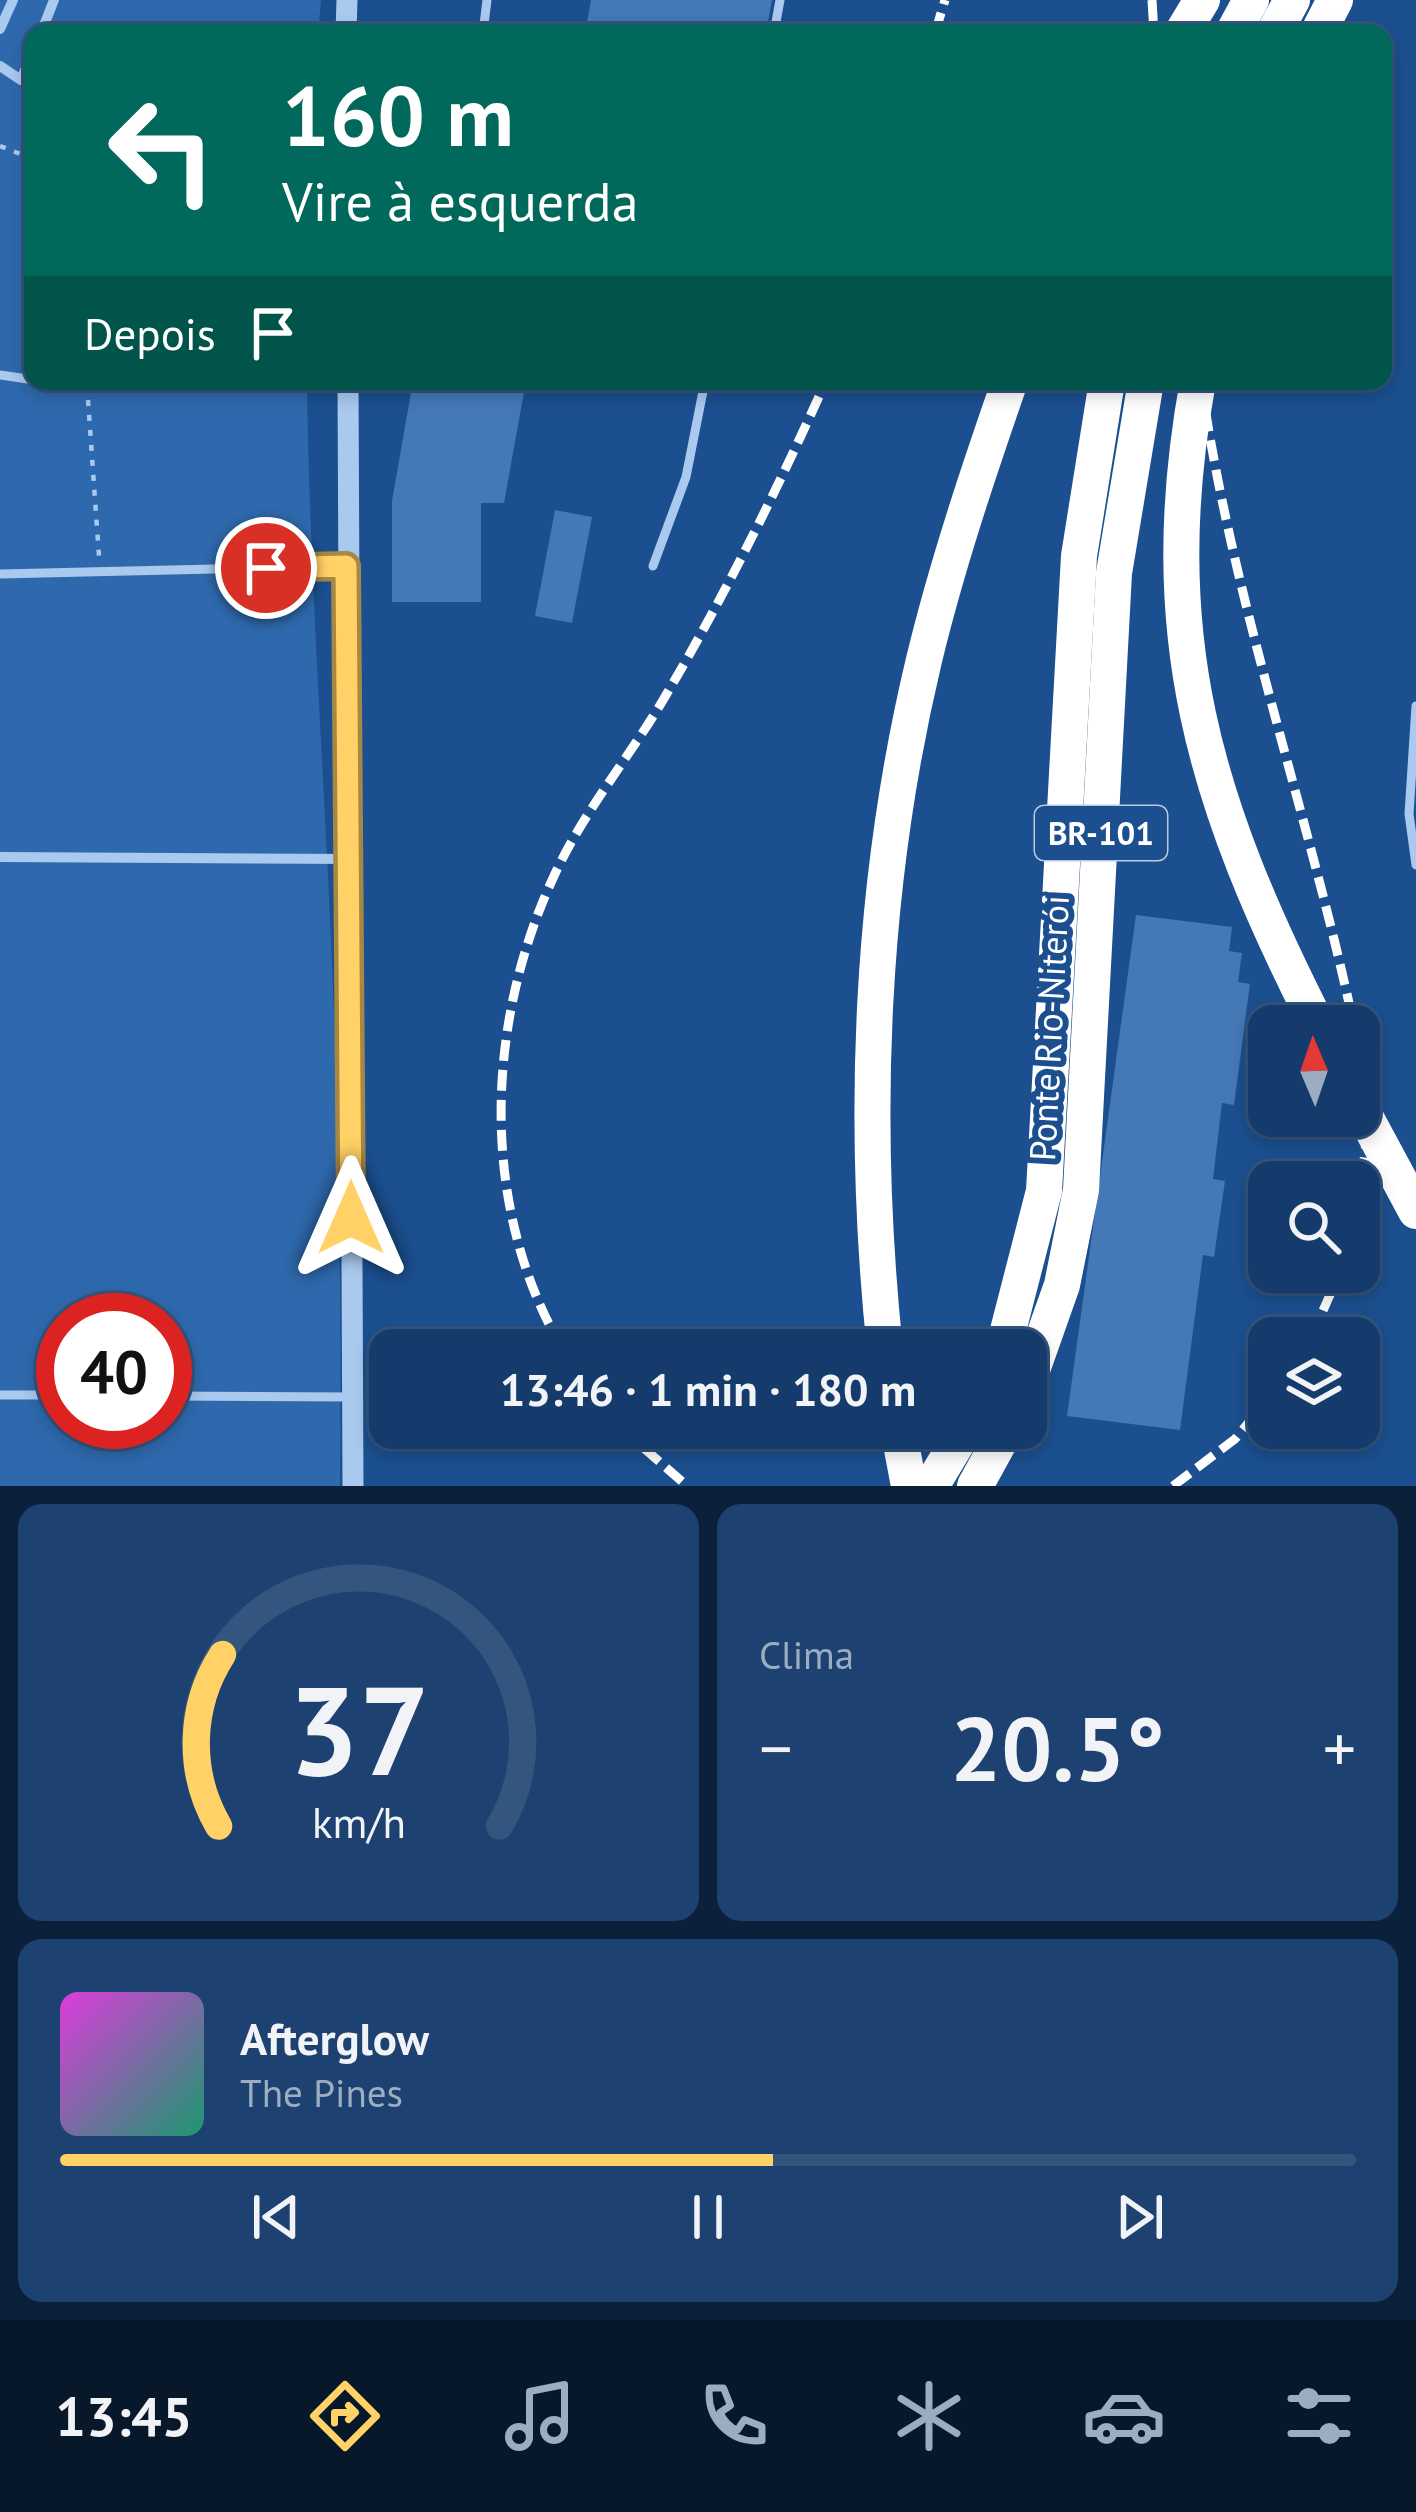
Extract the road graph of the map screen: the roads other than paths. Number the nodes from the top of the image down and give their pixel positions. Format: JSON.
{"nodes":[{"id":1,"x":13,"y":0,"type":"edge"},
{"id":2,"x":0,"y":29,"type":"edge"},
{"id":3,"x":0,"y":66,"type":"edge"},
{"id":4,"x":24,"y":73,"type":"edge"},
{"id":5,"x":348,"y":390,"type":"edge"},
{"id":6,"x":703,"y":390,"type":"edge"},
{"id":7,"x":1007,"y":390,"type":"edge"},
{"id":8,"x":1106,"y":390,"type":"edge"},
{"id":9,"x":1144,"y":390,"type":"edge"},
{"id":10,"x":1197,"y":390,"type":"edge"},
{"id":11,"x":346,"y":566,"type":"junction"},
{"id":12,"x":653,"y":566,"type":"dead end"},
{"id":13,"x":0,"y":574,"type":"edge"},
{"id":14,"x":1416,"y":706,"type":"edge"},
{"id":15,"x":0,"y":857,"type":"edge"},
{"id":16,"x":351,"y":860,"type":"junction"},
{"id":17,"x":1416,"y":865,"type":"edge"},
{"id":18,"x":1308,"y":1005,"type":"edge"},
{"id":19,"x":1375,"y":1137,"type":"edge"},
{"id":20,"x":1410,"y":1202,"type":"edge"},
{"id":21,"x":1416,"y":1232,"type":"edge"},
{"id":22,"x":883,"y":1329,"type":"edge"},
{"id":23,"x":1008,"y":1329,"type":"edge"},
{"id":24,"x":1046,"y":1329,"type":"edge"},
{"id":25,"x":0,"y":1395,"type":"edge"},
{"id":26,"x":36,"y":1395,"type":"edge"},
{"id":27,"x":192,"y":1396,"type":"edge"},
{"id":28,"x":351,"y":1397,"type":"junction"},
{"id":29,"x":902,"y":1449,"type":"edge"},
{"id":30,"x":954,"y":1449,"type":"edge"},
{"id":31,"x":996,"y":1449,"type":"edge"},
{"id":32,"x":352,"y":1486,"type":"edge"},
{"id":33,"x":910,"y":1486,"type":"edge"},
{"id":34,"x":932,"y":1486,"type":"edge"},
{"id":35,"x":976,"y":1486,"type":"edge"}],
"edges":[{"from":1,"to":2,"type":"street"},
{"from":3,"to":4,"type":"street"},
{"from":5,"to":11,"type":"street"},
{"from":6,"to":12,"type":"lane"},
{"from":7,"to":22,"type":"highway"},
{"from":8,"to":23,"type":"highway","name":"Ponte Rio-Niterói","number":"BR-101"},
{"from":9,"to":24,"type":"highway","name":"Ponte Rio-Niterói","number":"BR-101"},
{"from":10,"to":18,"type":"highway"},
{"from":11,"to":13,"type":"lane"},
{"from":11,"to":16,"type":"street"},
{"from":14,"to":17,"type":"lane"},
{"from":15,"to":16,"type":"street"},
{"from":16,"to":28,"type":"street"},
{"from":19,"to":20,"type":"highway"},
{"from":20,"to":21,"type":"highway"},
{"from":25,"to":26,"type":"lane"},
{"from":27,"to":28,"type":"lane"},
{"from":28,"to":32,"type":"street"},
{"from":29,"to":33,"type":"highway"},
{"from":30,"to":34,"type":"highway"},
{"from":31,"to":35,"type":"highway"}]}
